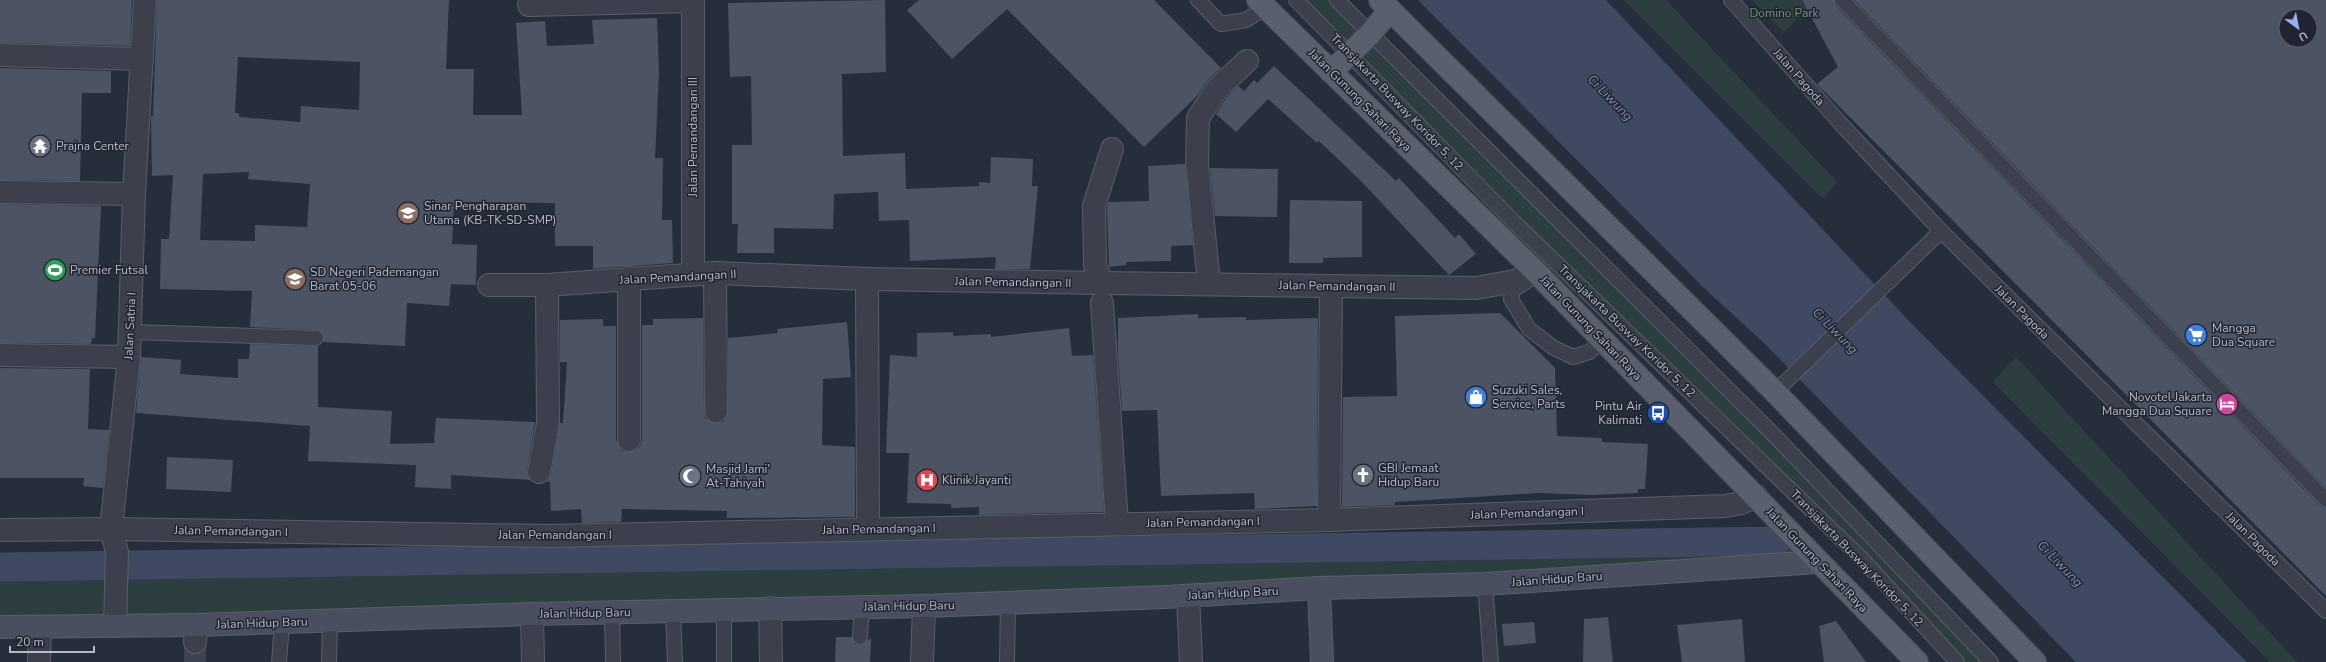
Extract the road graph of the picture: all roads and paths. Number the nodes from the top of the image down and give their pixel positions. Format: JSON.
{"nodes":[{"id":1,"x":145,"y":0,"type":"edge"},
{"id":2,"x":1198,"y":0,"type":"edge"},
{"id":3,"x":1296,"y":0,"type":"edge"},
{"id":4,"x":1337,"y":0,"type":"edge"},
{"id":5,"x":1731,"y":0,"type":"edge"},
{"id":6,"x":1842,"y":0,"type":"edge"},
{"id":7,"x":693,"y":1,"type":"edge"},
{"id":8,"x":1262,"y":4,"type":"edge"},
{"id":9,"x":529,"y":5,"type":"dead end"},
{"id":10,"x":1385,"y":5,"type":"edge"},
{"id":11,"x":1370,"y":34,"type":"junction"},
{"id":12,"x":1350,"y":54,"type":"junction"},
{"id":13,"x":0,"y":55,"type":"edge"},
{"id":14,"x":142,"y":59,"type":"junction"},
{"id":15,"x":1248,"y":61,"type":"dead end"},
{"id":16,"x":1332,"y":72,"type":"junction"},
{"id":17,"x":1112,"y":150,"type":"dead end"},
{"id":18,"x":0,"y":192,"type":"edge"},
{"id":19,"x":134,"y":194,"type":"junction"},
{"id":20,"x":1942,"y":231,"type":"junction"},
{"id":21,"x":715,"y":273,"type":"junction"},
{"id":22,"x":1537,"y":273,"type":"junction"},
{"id":23,"x":693,"y":274,"type":"junction"},
{"id":24,"x":629,"y":278,"type":"junction"},
{"id":25,"x":867,"y":279,"type":"junction"},
{"id":26,"x":489,"y":284,"type":"dead end"},
{"id":27,"x":1209,"y":284,"type":"junction"},
{"id":28,"x":546,"y":285,"type":"junction"},
{"id":29,"x":1331,"y":286,"type":"junction"},
{"id":30,"x":1102,"y":293,"type":"junction"},
{"id":31,"x":131,"y":332,"type":"junction"},
{"id":32,"x":316,"y":338,"type":"dead end"},
{"id":33,"x":1604,"y":341,"type":"junction"},
{"id":34,"x":0,"y":355,"type":"edge"},
{"id":35,"x":129,"y":357,"type":"junction"},
{"id":36,"x":1775,"y":392,"type":"junction"},
{"id":37,"x":716,"y":411,"type":"dead end"},
{"id":38,"x":629,"y":440,"type":"dead end"},
{"id":39,"x":539,"y":472,"type":"dead end"},
{"id":40,"x":1756,"y":496,"type":"junction"},
{"id":41,"x":2326,"y":500,"type":"edge"},
{"id":42,"x":1329,"y":520,"type":"junction"},
{"id":43,"x":1117,"y":524,"type":"junction"},
{"id":44,"x":111,"y":529,"type":"junction"},
{"id":45,"x":868,"y":529,"type":"junction"},
{"id":46,"x":0,"y":530,"type":"edge"},
{"id":47,"x":1818,"y":562,"type":"junction"},
{"id":48,"x":1485,"y":584,"type":"junction"},
{"id":49,"x":1319,"y":588,"type":"junction"},
{"id":50,"x":1188,"y":596,"type":"junction"},
{"id":51,"x":1008,"y":603,"type":"junction"},
{"id":52,"x":924,"y":606,"type":"junction"},
{"id":53,"x":862,"y":607,"type":"junction"},
{"id":54,"x":770,"y":608,"type":"junction"},
{"id":55,"x":724,"y":610,"type":"junction"},
{"id":56,"x":673,"y":611,"type":"junction"},
{"id":57,"x":2326,"y":611,"type":"edge"},
{"id":58,"x":612,"y":612,"type":"junction"},
{"id":59,"x":532,"y":614,"type":"junction"},
{"id":60,"x":330,"y":621,"type":"junction"},
{"id":61,"x":282,"y":622,"type":"junction"},
{"id":62,"x":115,"y":623,"type":"junction"},
{"id":63,"x":0,"y":627,"type":"edge"},
{"id":64,"x":40,"y":627,"type":"junction"},
{"id":65,"x":860,"y":637,"type":"dead end"},
{"id":66,"x":39,"y":662,"type":"edge"},
{"id":67,"x":280,"y":662,"type":"edge"},
{"id":68,"x":329,"y":662,"type":"edge"},
{"id":69,"x":533,"y":662,"type":"edge"},
{"id":70,"x":614,"y":662,"type":"edge"},
{"id":71,"x":674,"y":662,"type":"edge"},
{"id":72,"x":724,"y":662,"type":"edge"},
{"id":73,"x":771,"y":662,"type":"edge"},
{"id":74,"x":922,"y":662,"type":"edge"},
{"id":75,"x":1007,"y":662,"type":"edge"},
{"id":76,"x":1191,"y":662,"type":"edge"},
{"id":77,"x":1322,"y":662,"type":"edge"},
{"id":78,"x":1491,"y":662,"type":"edge"},
{"id":79,"x":1917,"y":662,"type":"edge"},
{"id":80,"x":1957,"y":662,"type":"edge"},
{"id":81,"x":1991,"y":662,"type":"edge"},
{"id":82,"x":2035,"y":662,"type":"edge"}],
"edges":[{"from":1,"to":14,"type":"street","name":"Jalan Satria I"},
{"from":2,"to":8,"type":"lane"},
{"from":3,"to":12,"type":"lane","name":"Transjakarta Busway Koridor 5, 12"},
{"from":4,"to":11,"type":"lane","name":"Transjakarta Busway Koridor 5, 12"},
{"from":5,"to":20,"type":"lane","name":"Jalan Pagoda"},
{"from":6,"to":41,"type":"lane"},
{"from":7,"to":9,"type":"street"},
{"from":7,"to":23,"type":"street","name":"Jalan Pemandangan III"},
{"from":8,"to":16,"type":"main road","name":"Jalan Gunung Sahari Raya"},
{"from":10,"to":11,"type":"main road"},
{"from":10,"to":36,"type":"main road"},
{"from":11,"to":12,"type":"main road"},
{"from":11,"to":81,"type":"lane","name":"Transjakarta Busway Koridor 5, 12"},
{"from":12,"to":16,"type":"main road"},
{"from":12,"to":80,"type":"lane","name":"Transjakarta Busway Koridor 5, 12"},
{"from":13,"to":14,"type":"street"},
{"from":14,"to":19,"type":"street","name":"Jalan Satria I"},
{"from":15,"to":27,"type":"street"},
{"from":16,"to":22,"type":"main road","name":"Jalan Gunung Sahari Raya"},
{"from":17,"to":30,"type":"street"},
{"from":18,"to":19,"type":"street"},
{"from":19,"to":31,"type":"street","name":"Jalan Satria I"},
{"from":20,"to":36,"type":"lane"},
{"from":20,"to":57,"type":"lane","name":"Jalan Pagoda"},
{"from":21,"to":23,"type":"street","name":"Jalan Pemandangan II"},
{"from":21,"to":25,"type":"street","name":"Jalan Pemandangan II"},
{"from":21,"to":37,"type":"street"},
{"from":22,"to":29,"type":"street","name":"Jalan Pemandangan II"},
{"from":22,"to":33,"type":"main road","name":"Jalan Gunung Sahari Raya"},
{"from":22,"to":33,"type":"lane"},
{"from":23,"to":24,"type":"street","name":"Jalan Pemandangan II"},
{"from":24,"to":28,"type":"street","name":"Jalan Pemandangan II"},
{"from":24,"to":38,"type":"street"},
{"from":25,"to":30,"type":"street","name":"Jalan Pemandangan II"},
{"from":25,"to":45,"type":"street"},
{"from":26,"to":28,"type":"street","name":"Jalan Pemandangan II"},
{"from":27,"to":29,"type":"street","name":"Jalan Pemandangan II"},
{"from":27,"to":30,"type":"street","name":"Jalan Pemandangan II"},
{"from":28,"to":39,"type":"street"},
{"from":29,"to":42,"type":"street"},
{"from":30,"to":43,"type":"street"},
{"from":31,"to":32,"type":"lane"},
{"from":31,"to":35,"type":"street","name":"Jalan Satria I"},
{"from":33,"to":40,"type":"main road","name":"Jalan Gunung Sahari Raya"},
{"from":34,"to":35,"type":"street"},
{"from":35,"to":44,"type":"street","name":"Jalan Satria I"},
{"from":36,"to":82,"type":"main road"},
{"from":40,"to":42,"type":"street","name":"Jalan Pemandangan I"},
{"from":40,"to":47,"type":"main road","name":"Jalan Gunung Sahari Raya"},
{"from":42,"to":43,"type":"street","name":"Jalan Pemandangan I"},
{"from":43,"to":45,"type":"street","name":"Jalan Pemandangan I"},
{"from":44,"to":45,"type":"street","name":"Jalan Pemandangan I"},
{"from":44,"to":46,"type":"street","name":"Jalan Pemandangan I"},
{"from":44,"to":62,"type":"street","name":"Jalan Satria I"},
{"from":47,"to":48,"type":"street","name":"Jalan Hidup Baru"},
{"from":47,"to":79,"type":"main road","name":"Jalan Gunung Sahari Raya"},
{"from":48,"to":49,"type":"street","name":"Jalan Hidup Baru"},
{"from":48,"to":78,"type":"lane"},
{"from":49,"to":50,"type":"street","name":"Jalan Hidup Baru"},
{"from":49,"to":77,"type":"street"},
{"from":50,"to":51,"type":"street","name":"Jalan Hidup Baru"},
{"from":50,"to":76,"type":"street"},
{"from":51,"to":52,"type":"street","name":"Jalan Hidup Baru"},
{"from":51,"to":75,"type":"lane"},
{"from":52,"to":53,"type":"street","name":"Jalan Hidup Baru"},
{"from":52,"to":74,"type":"street"},
{"from":53,"to":54,"type":"street","name":"Jalan Hidup Baru"},
{"from":53,"to":65,"type":"lane"},
{"from":54,"to":55,"type":"street","name":"Jalan Hidup Baru"},
{"from":54,"to":73,"type":"street"},
{"from":55,"to":56,"type":"street","name":"Jalan Hidup Baru"},
{"from":55,"to":72,"type":"lane"},
{"from":56,"to":58,"type":"street","name":"Jalan Hidup Baru"},
{"from":56,"to":71,"type":"lane"},
{"from":58,"to":59,"type":"street","name":"Jalan Hidup Baru"},
{"from":58,"to":70,"type":"lane"},
{"from":59,"to":60,"type":"street","name":"Jalan Hidup Baru"},
{"from":59,"to":69,"type":"street"},
{"from":60,"to":61,"type":"street","name":"Jalan Hidup Baru"},
{"from":60,"to":68,"type":"lane"},
{"from":61,"to":62,"type":"street","name":"Jalan Hidup Baru"},
{"from":61,"to":67,"type":"lane"},
{"from":62,"to":64,"type":"street","name":"Jalan Hidup Baru"},
{"from":63,"to":64,"type":"street","name":"Jalan Hidup Baru"},
{"from":64,"to":66,"type":"street"}]}
